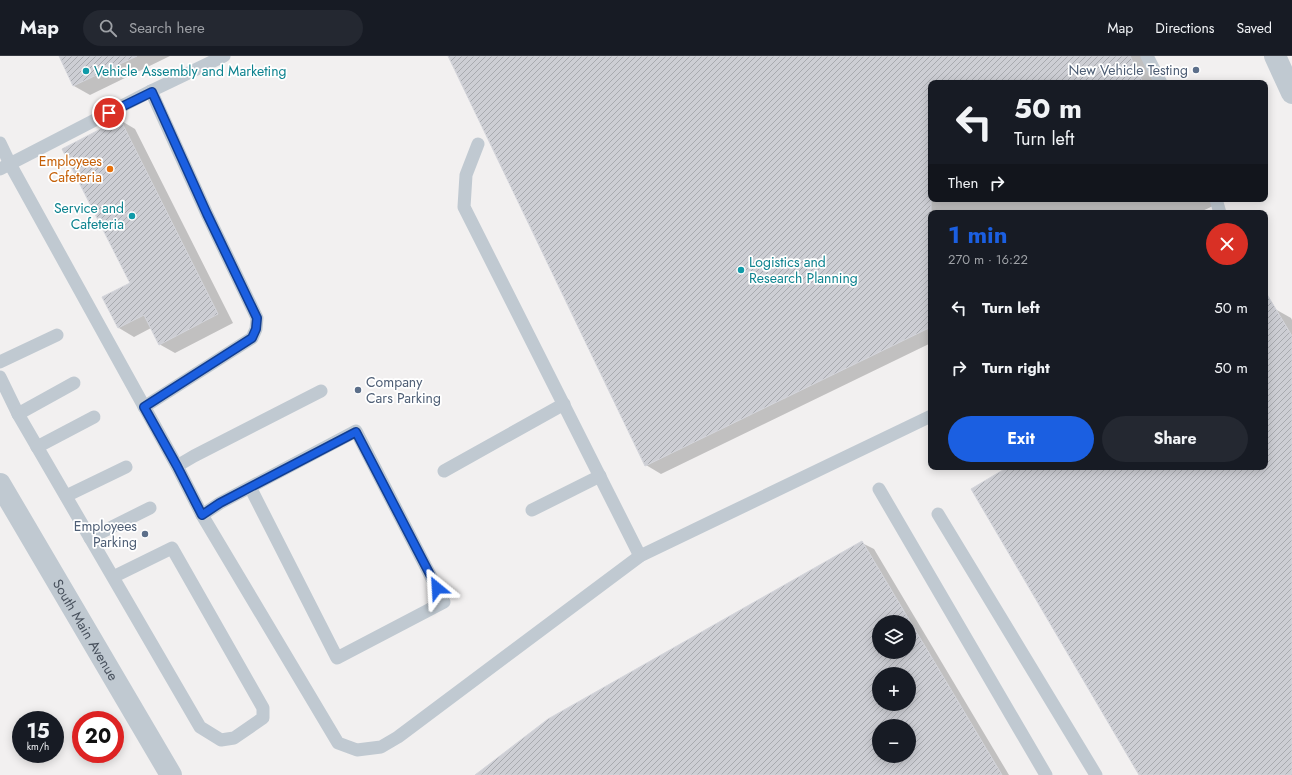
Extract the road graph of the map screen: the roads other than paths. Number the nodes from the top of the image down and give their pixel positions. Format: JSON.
{"nodes":[{"id":1,"x":224,"y":56,"type":"edge"},
{"id":2,"x":1147,"y":56,"type":"edge"},
{"id":3,"x":1274,"y":56,"type":"edge"},
{"id":4,"x":1159,"y":80,"type":"edge"},
{"id":5,"x":152,"y":92,"type":"junction"},
{"id":6,"x":1292,"y":93,"type":"edge"},
{"id":7,"x":0,"y":143,"type":"edge"},
{"id":8,"x":478,"y":144,"type":"dead end"},
{"id":9,"x":5,"y":167,"type":"edge"},
{"id":10,"x":57,"y":335,"type":"dead end"},
{"id":11,"x":0,"y":362,"type":"edge"},
{"id":12,"x":0,"y":377,"type":"edge"},
{"id":13,"x":74,"y":383,"type":"dead end"},
{"id":14,"x":322,"y":391,"type":"dead end"},
{"id":15,"x":564,"y":404,"type":"junction"},
{"id":16,"x":144,"y":407,"type":"junction"},
{"id":17,"x":18,"y":414,"type":"junction"},
{"id":18,"x":94,"y":417,"type":"dead end"},
{"id":19,"x":928,"y":417,"type":"edge"},
{"id":20,"x":37,"y":447,"type":"junction"},
{"id":21,"x":177,"y":466,"type":"junction"},
{"id":22,"x":126,"y":467,"type":"dead end"},
{"id":23,"x":444,"y":471,"type":"dead end"},
{"id":24,"x":600,"y":476,"type":"junction"},
{"id":25,"x":0,"y":484,"type":"edge"},
{"id":26,"x":250,"y":488,"type":"junction"},
{"id":27,"x":879,"y":489,"type":"dead end"},
{"id":28,"x":66,"y":496,"type":"junction"},
{"id":29,"x":150,"y":508,"type":"dead end"},
{"id":30,"x":532,"y":510,"type":"dead end"},
{"id":31,"x":938,"y":514,"type":"dead end"},
{"id":32,"x":202,"y":515,"type":"junction"},
{"id":33,"x":90,"y":538,"type":"junction"},
{"id":34,"x":640,"y":556,"type":"junction"},
{"id":35,"x":113,"y":577,"type":"junction"},
{"id":36,"x":171,"y":775,"type":"edge"},
{"id":37,"x":1046,"y":775,"type":"edge"},
{"id":38,"x":1096,"y":775,"type":"edge"}],
"edges":[{"from":1,"to":5,"type":"lane"},
{"from":2,"to":4,"type":"lane"},
{"from":3,"to":6,"type":"street"},
{"from":5,"to":9,"type":"lane"},
{"from":5,"to":16,"type":"lane"},
{"from":7,"to":9,"type":"lane"},
{"from":8,"to":15,"type":"lane"},
{"from":9,"to":16,"type":"lane"},
{"from":10,"to":11,"type":"lane"},
{"from":12,"to":17,"type":"lane"},
{"from":13,"to":17,"type":"lane"},
{"from":14,"to":21,"type":"lane"},
{"from":15,"to":23,"type":"lane"},
{"from":15,"to":24,"type":"lane"},
{"from":16,"to":21,"type":"lane"},
{"from":17,"to":20,"type":"lane"},
{"from":18,"to":20,"type":"lane"},
{"from":19,"to":34,"type":"lane"},
{"from":20,"to":28,"type":"lane"},
{"from":21,"to":32,"type":"lane"},
{"from":22,"to":28,"type":"lane"},
{"from":24,"to":30,"type":"lane"},
{"from":24,"to":34,"type":"lane"},
{"from":25,"to":36,"type":"street","name":"South Main Avenue"},
{"from":26,"to":26,"type":"lane"},
{"from":26,"to":32,"type":"lane"},
{"from":27,"to":37,"type":"lane"},
{"from":28,"to":33,"type":"lane"},
{"from":29,"to":33,"type":"lane"},
{"from":31,"to":38,"type":"lane"},
{"from":32,"to":34,"type":"lane"},
{"from":33,"to":35,"type":"lane"},
{"from":35,"to":35,"type":"lane"}]}
